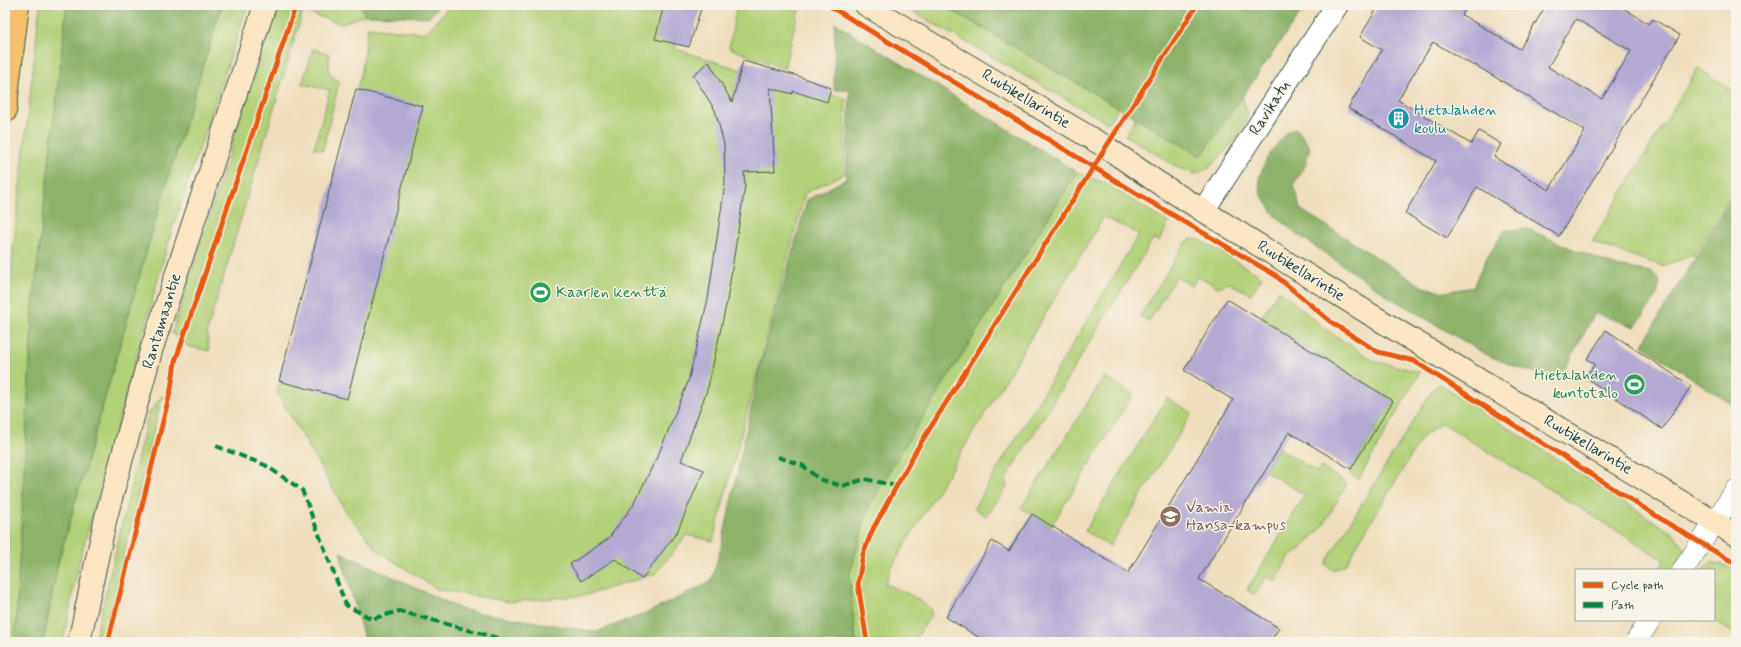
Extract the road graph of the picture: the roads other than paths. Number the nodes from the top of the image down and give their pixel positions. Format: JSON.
{"nodes":[{"id":1,"x":18,"y":5,"type":"edge"},
{"id":2,"x":265,"y":5,"type":"edge"},
{"id":3,"x":866,"y":5,"type":"edge"},
{"id":4,"x":1337,"y":5,"type":"edge"},
{"id":5,"x":5,"y":112,"type":"edge"},
{"id":6,"x":1203,"y":211,"type":"junction"},
{"id":7,"x":1736,"y":490,"type":"edge"},
{"id":8,"x":1715,"y":522,"type":"junction"},
{"id":9,"x":1736,"y":535,"type":"edge"},
{"id":10,"x":1684,"y":569,"type":"edge"},
{"id":11,"x":1649,"y":621,"type":"edge"},
{"id":12,"x":79,"y":642,"type":"edge"},
{"id":13,"x":1636,"y":642,"type":"edge"}],
"edges":[{"from":1,"to":5,"type":"highway"},
{"from":2,"to":12,"type":"main road","name":"Rantamaantie"},
{"from":3,"to":6,"type":"main road","name":"Ruutikellarintie"},
{"from":4,"to":6,"type":"street","name":"Ravikatu"},
{"from":6,"to":8,"type":"main road","name":"Ruutikellarintie"},
{"from":7,"to":8,"type":"street"},
{"from":8,"to":9,"type":"main road","name":"Ruutikellarintie"},
{"from":8,"to":10,"type":"street"},
{"from":11,"to":13,"type":"street"}]}
